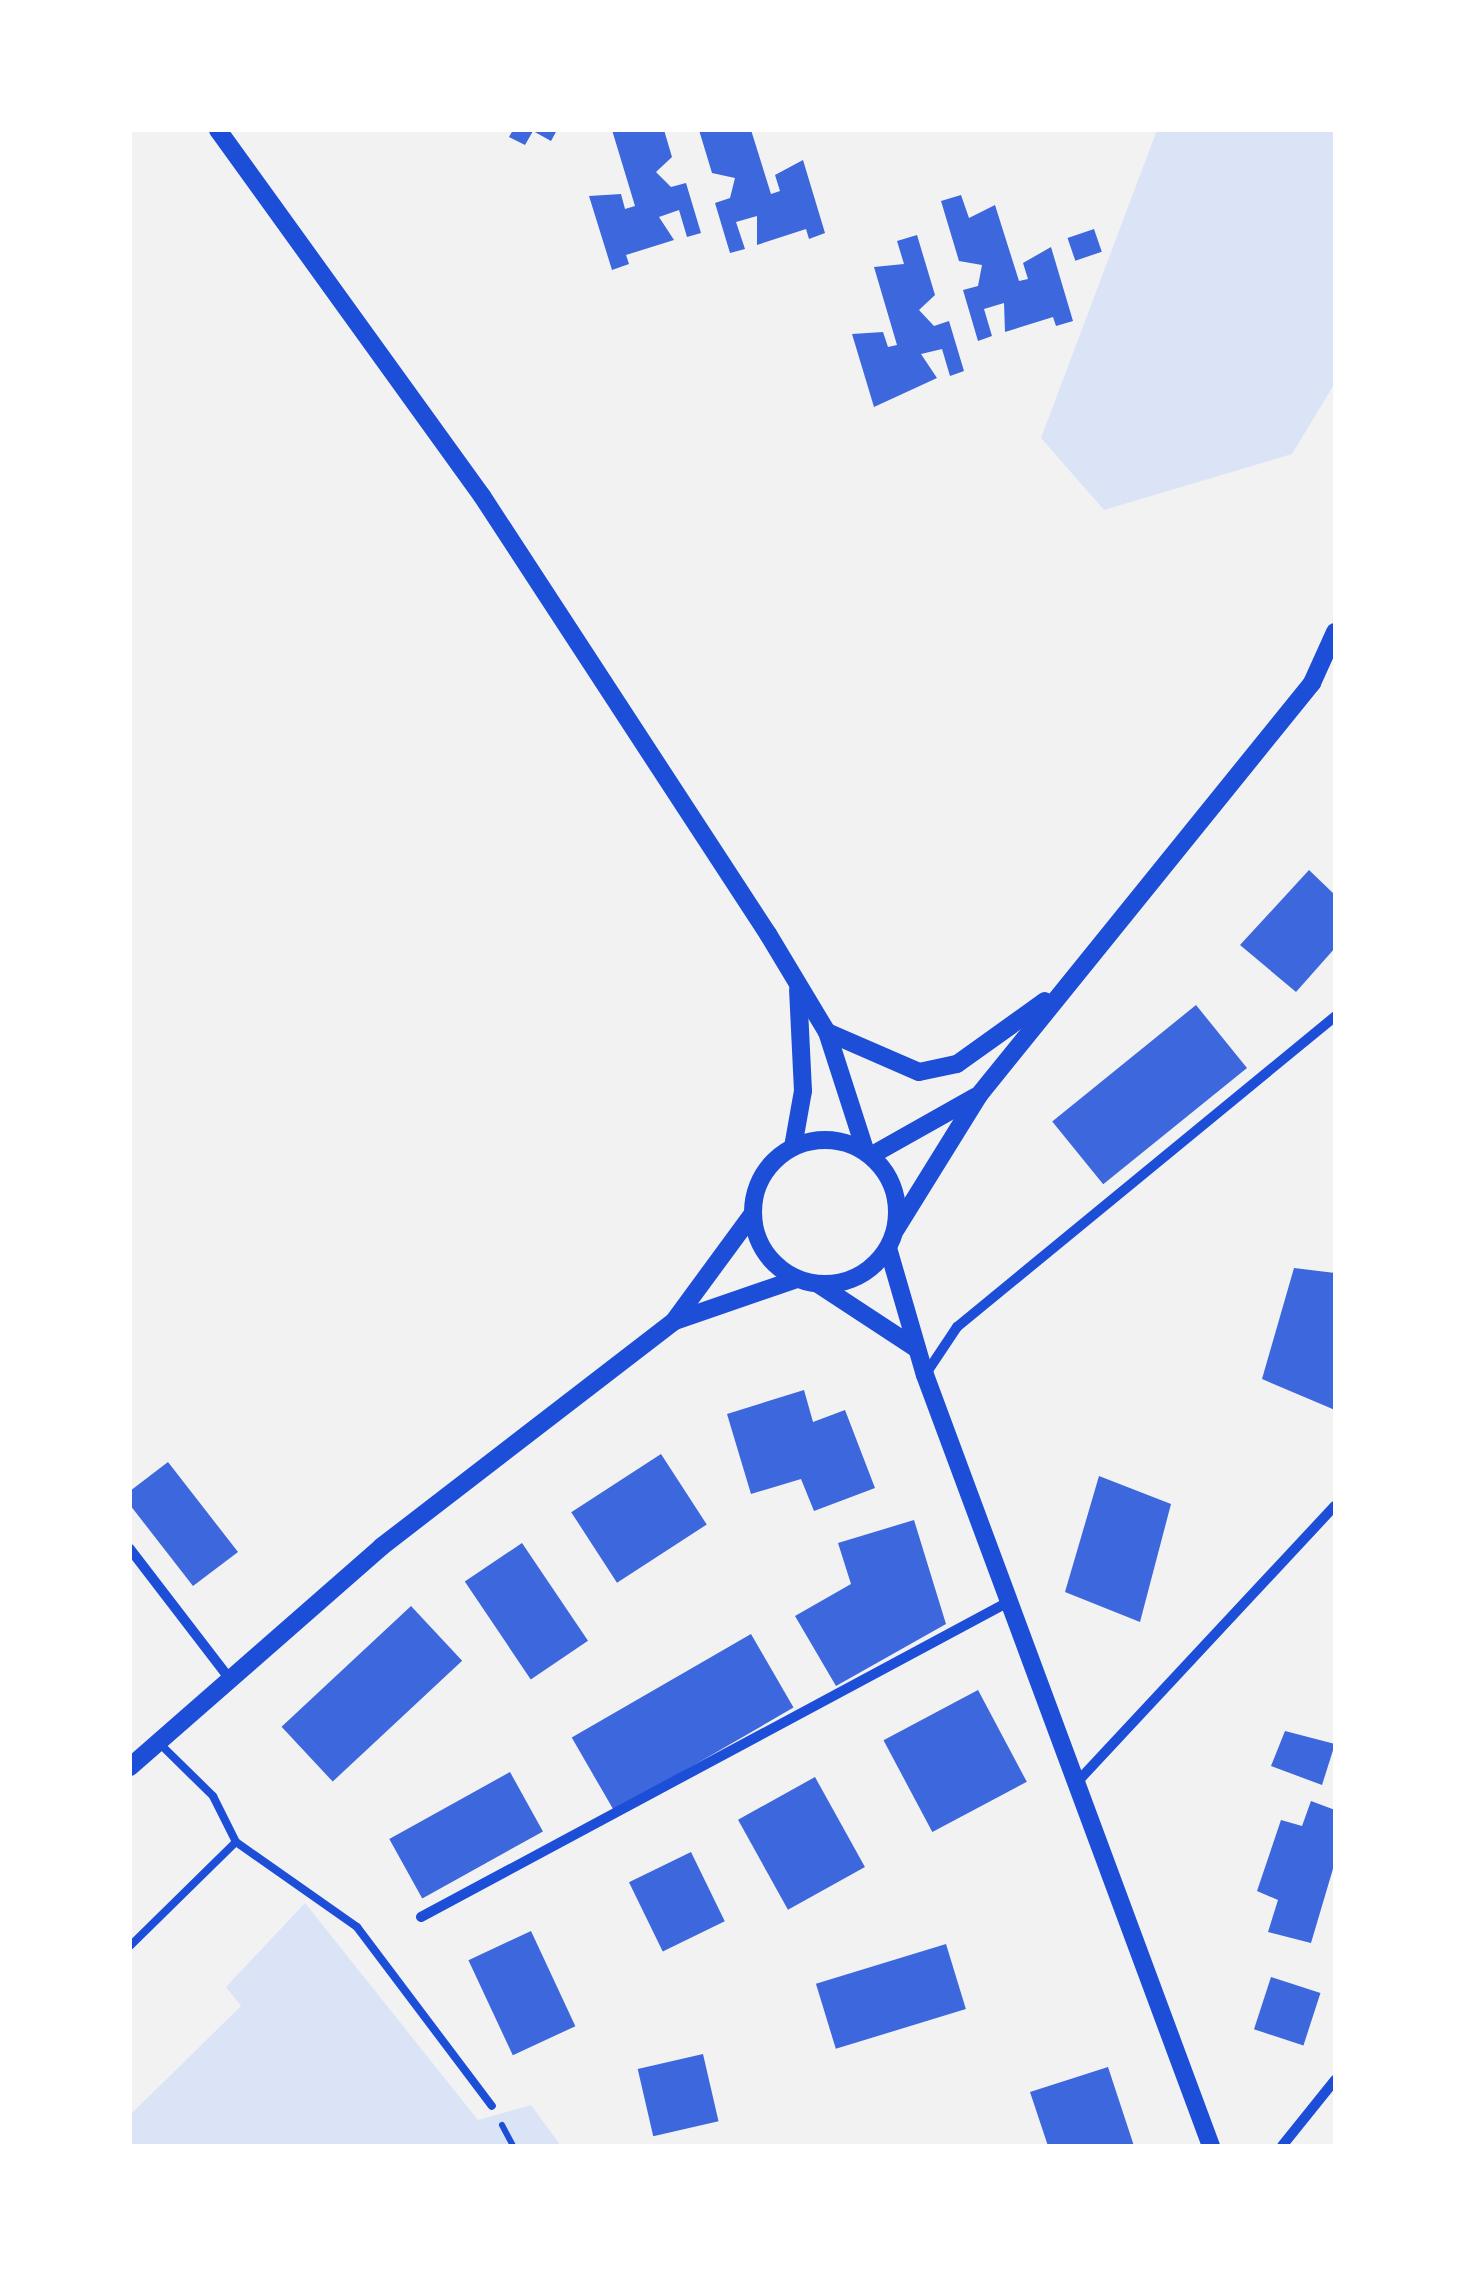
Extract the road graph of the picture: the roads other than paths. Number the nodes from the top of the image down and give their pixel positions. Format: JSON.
{"nodes":[{"id":1,"x":218,"y":130,"type":"edge"},
{"id":2,"x":1335,"y":632,"type":"edge"},
{"id":3,"x":797,"y":980,"type":"junction"},
{"id":4,"x":1062,"y":989,"type":"junction"},
{"id":5,"x":1335,"y":1017,"type":"edge"},
{"id":6,"x":827,"y":1032,"type":"junction"},
{"id":7,"x":979,"y":1094,"type":"junction"},
{"id":8,"x":793,"y":1147,"type":"junction"},
{"id":9,"x":868,"y":1153,"type":"junction"},
{"id":10,"x":752,"y":1214,"type":"junction"},
{"id":11,"x":896,"y":1229,"type":"junction"},
{"id":12,"x":888,"y":1248,"type":"junction"},
{"id":13,"x":798,"y":1279,"type":"junction"},
{"id":14,"x":818,"y":1284,"type":"junction"},
{"id":15,"x":674,"y":1321,"type":"junction"},
{"id":16,"x":917,"y":1349,"type":"junction"},
{"id":17,"x":925,"y":1375,"type":"junction"},
{"id":18,"x":1335,"y":1506,"type":"edge"},
{"id":19,"x":130,"y":1549,"type":"edge"},
{"id":20,"x":1011,"y":1600,"type":"junction"},
{"id":21,"x":229,"y":1678,"type":"junction"},
{"id":22,"x":158,"y":1742,"type":"junction"},
{"id":23,"x":130,"y":1767,"type":"edge"},
{"id":24,"x":1081,"y":1778,"type":"junction"},
{"id":25,"x":236,"y":1842,"type":"junction"},
{"id":26,"x":422,"y":1918,"type":"dead end"},
{"id":27,"x":130,"y":1946,"type":"edge"},
{"id":28,"x":1335,"y":2080,"type":"edge"},
{"id":29,"x":492,"y":2106,"type":"dead end"},
{"id":30,"x":1212,"y":2146,"type":"edge"},
{"id":31,"x":1282,"y":2146,"type":"edge"}],
"edges":[{"from":1,"to":3,"type":"street"},
{"from":2,"to":4,"type":"street"},
{"from":3,"to":6,"type":"street"},
{"from":3,"to":8,"type":"street"},
{"from":4,"to":6,"type":"street"},
{"from":4,"to":7,"type":"street"},
{"from":5,"to":17,"type":"street"},
{"from":6,"to":9,"type":"street"},
{"from":7,"to":9,"type":"street"},
{"from":7,"to":11,"type":"street"},
{"from":8,"to":9,"type":"street"},
{"from":8,"to":10,"type":"street"},
{"from":9,"to":11,"type":"street"},
{"from":10,"to":13,"type":"street"},
{"from":10,"to":15,"type":"street"},
{"from":11,"to":12,"type":"street"},
{"from":12,"to":14,"type":"street"},
{"from":12,"to":16,"type":"street"},
{"from":13,"to":14,"type":"street"},
{"from":13,"to":15,"type":"street"},
{"from":14,"to":16,"type":"street"},
{"from":15,"to":21,"type":"street"},
{"from":16,"to":17,"type":"street"},
{"from":17,"to":20,"type":"street"},
{"from":18,"to":24,"type":"street"},
{"from":19,"to":21,"type":"street"},
{"from":20,"to":24,"type":"street"},
{"from":20,"to":26,"type":"street"},
{"from":21,"to":22,"type":"street"},
{"from":22,"to":23,"type":"street"},
{"from":22,"to":25,"type":"lane"},
{"from":24,"to":30,"type":"street"},
{"from":25,"to":27,"type":"lane"},
{"from":25,"to":29,"type":"lane"},
{"from":28,"to":31,"type":"street"}]}
